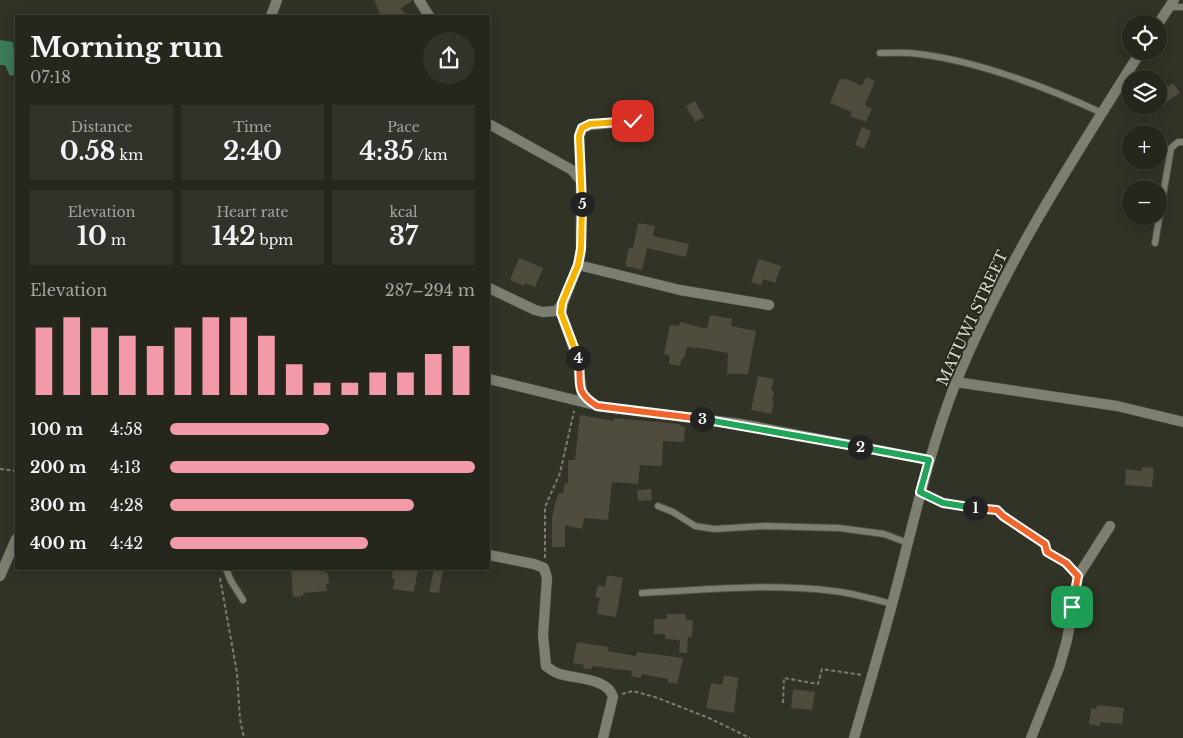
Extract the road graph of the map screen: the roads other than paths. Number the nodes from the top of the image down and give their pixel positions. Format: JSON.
{"nodes":[{"id":1,"x":278,"y":0,"type":"edge"},
{"id":2,"x":419,"y":0,"type":"edge"},
{"id":3,"x":1172,"y":3,"type":"edge"},
{"id":4,"x":1183,"y":7,"type":"edge"},
{"id":5,"x":271,"y":15,"type":"edge"},
{"id":6,"x":427,"y":15,"type":"edge"},
{"id":7,"x":1164,"y":15,"type":"edge"},
{"id":8,"x":880,"y":53,"type":"dead end"},
{"id":9,"x":1135,"y":60,"type":"edge"},
{"id":10,"x":1102,"y":113,"type":"junction"},
{"id":11,"x":633,"y":121,"type":"dead end"},
{"id":12,"x":490,"y":125,"type":"edge"},
{"id":13,"x":1183,"y":142,"type":"edge"},
{"id":14,"x":581,"y":181,"type":"junction"},
{"id":15,"x":1155,"y":243,"type":"dead end"},
{"id":16,"x":578,"y":265,"type":"junction"},
{"id":17,"x":491,"y":287,"type":"edge"},
{"id":18,"x":562,"y":303,"type":"junction"},
{"id":19,"x":769,"y":305,"type":"dead end"},
{"id":20,"x":490,"y":379,"type":"edge"},
{"id":21,"x":956,"y":382,"type":"junction"},
{"id":22,"x":597,"y":406,"type":"junction"},
{"id":23,"x":1183,"y":422,"type":"edge"},
{"id":24,"x":929,"y":460,"type":"junction"},
{"id":25,"x":658,"y":506,"type":"dead end"},
{"id":26,"x":1110,"y":526,"type":"dead end"},
{"id":27,"x":15,"y":541,"type":"edge"},
{"id":28,"x":908,"y":543,"type":"junction"},
{"id":29,"x":490,"y":555,"type":"edge"},
{"id":30,"x":226,"y":570,"type":"edge"},
{"id":31,"x":0,"y":576,"type":"edge"},
{"id":32,"x":642,"y":593,"type":"dead end"},
{"id":33,"x":242,"y":600,"type":"dead end"},
{"id":34,"x":892,"y":604,"type":"junction"},
{"id":35,"x":603,"y":738,"type":"edge"},
{"id":36,"x":854,"y":738,"type":"edge"},
{"id":37,"x":1031,"y":738,"type":"edge"}],
"edges":[{"from":1,"to":5,"type":"street"},
{"from":2,"to":6,"type":"street"},
{"from":3,"to":4,"type":"lane"},
{"from":3,"to":7,"type":"street"},
{"from":8,"to":10,"type":"lane"},
{"from":9,"to":10,"type":"street","name":"MATUWI STREET"},
{"from":10,"to":21,"type":"street","name":"MATUWI STREET"},
{"from":11,"to":14,"type":"street"},
{"from":12,"to":14,"type":"street"},
{"from":13,"to":15,"type":"lane"},
{"from":14,"to":16,"type":"street"},
{"from":16,"to":18,"type":"street"},
{"from":16,"to":19,"type":"street"},
{"from":17,"to":18,"type":"street"},
{"from":18,"to":22,"type":"street"},
{"from":20,"to":22,"type":"street"},
{"from":21,"to":23,"type":"street"},
{"from":21,"to":24,"type":"street","name":"MATUWI STREET"},
{"from":22,"to":24,"type":"street"},
{"from":24,"to":28,"type":"street","name":"MATUWI STREET"},
{"from":25,"to":28,"type":"lane"},
{"from":26,"to":37,"type":"street"},
{"from":27,"to":31,"type":"street"},
{"from":28,"to":34,"type":"street","name":"MATUWI STREET"},
{"from":29,"to":35,"type":"street"},
{"from":30,"to":33,"type":"lane"},
{"from":32,"to":34,"type":"lane"},
{"from":34,"to":36,"type":"street","name":"MATUWI STREET"}]}
